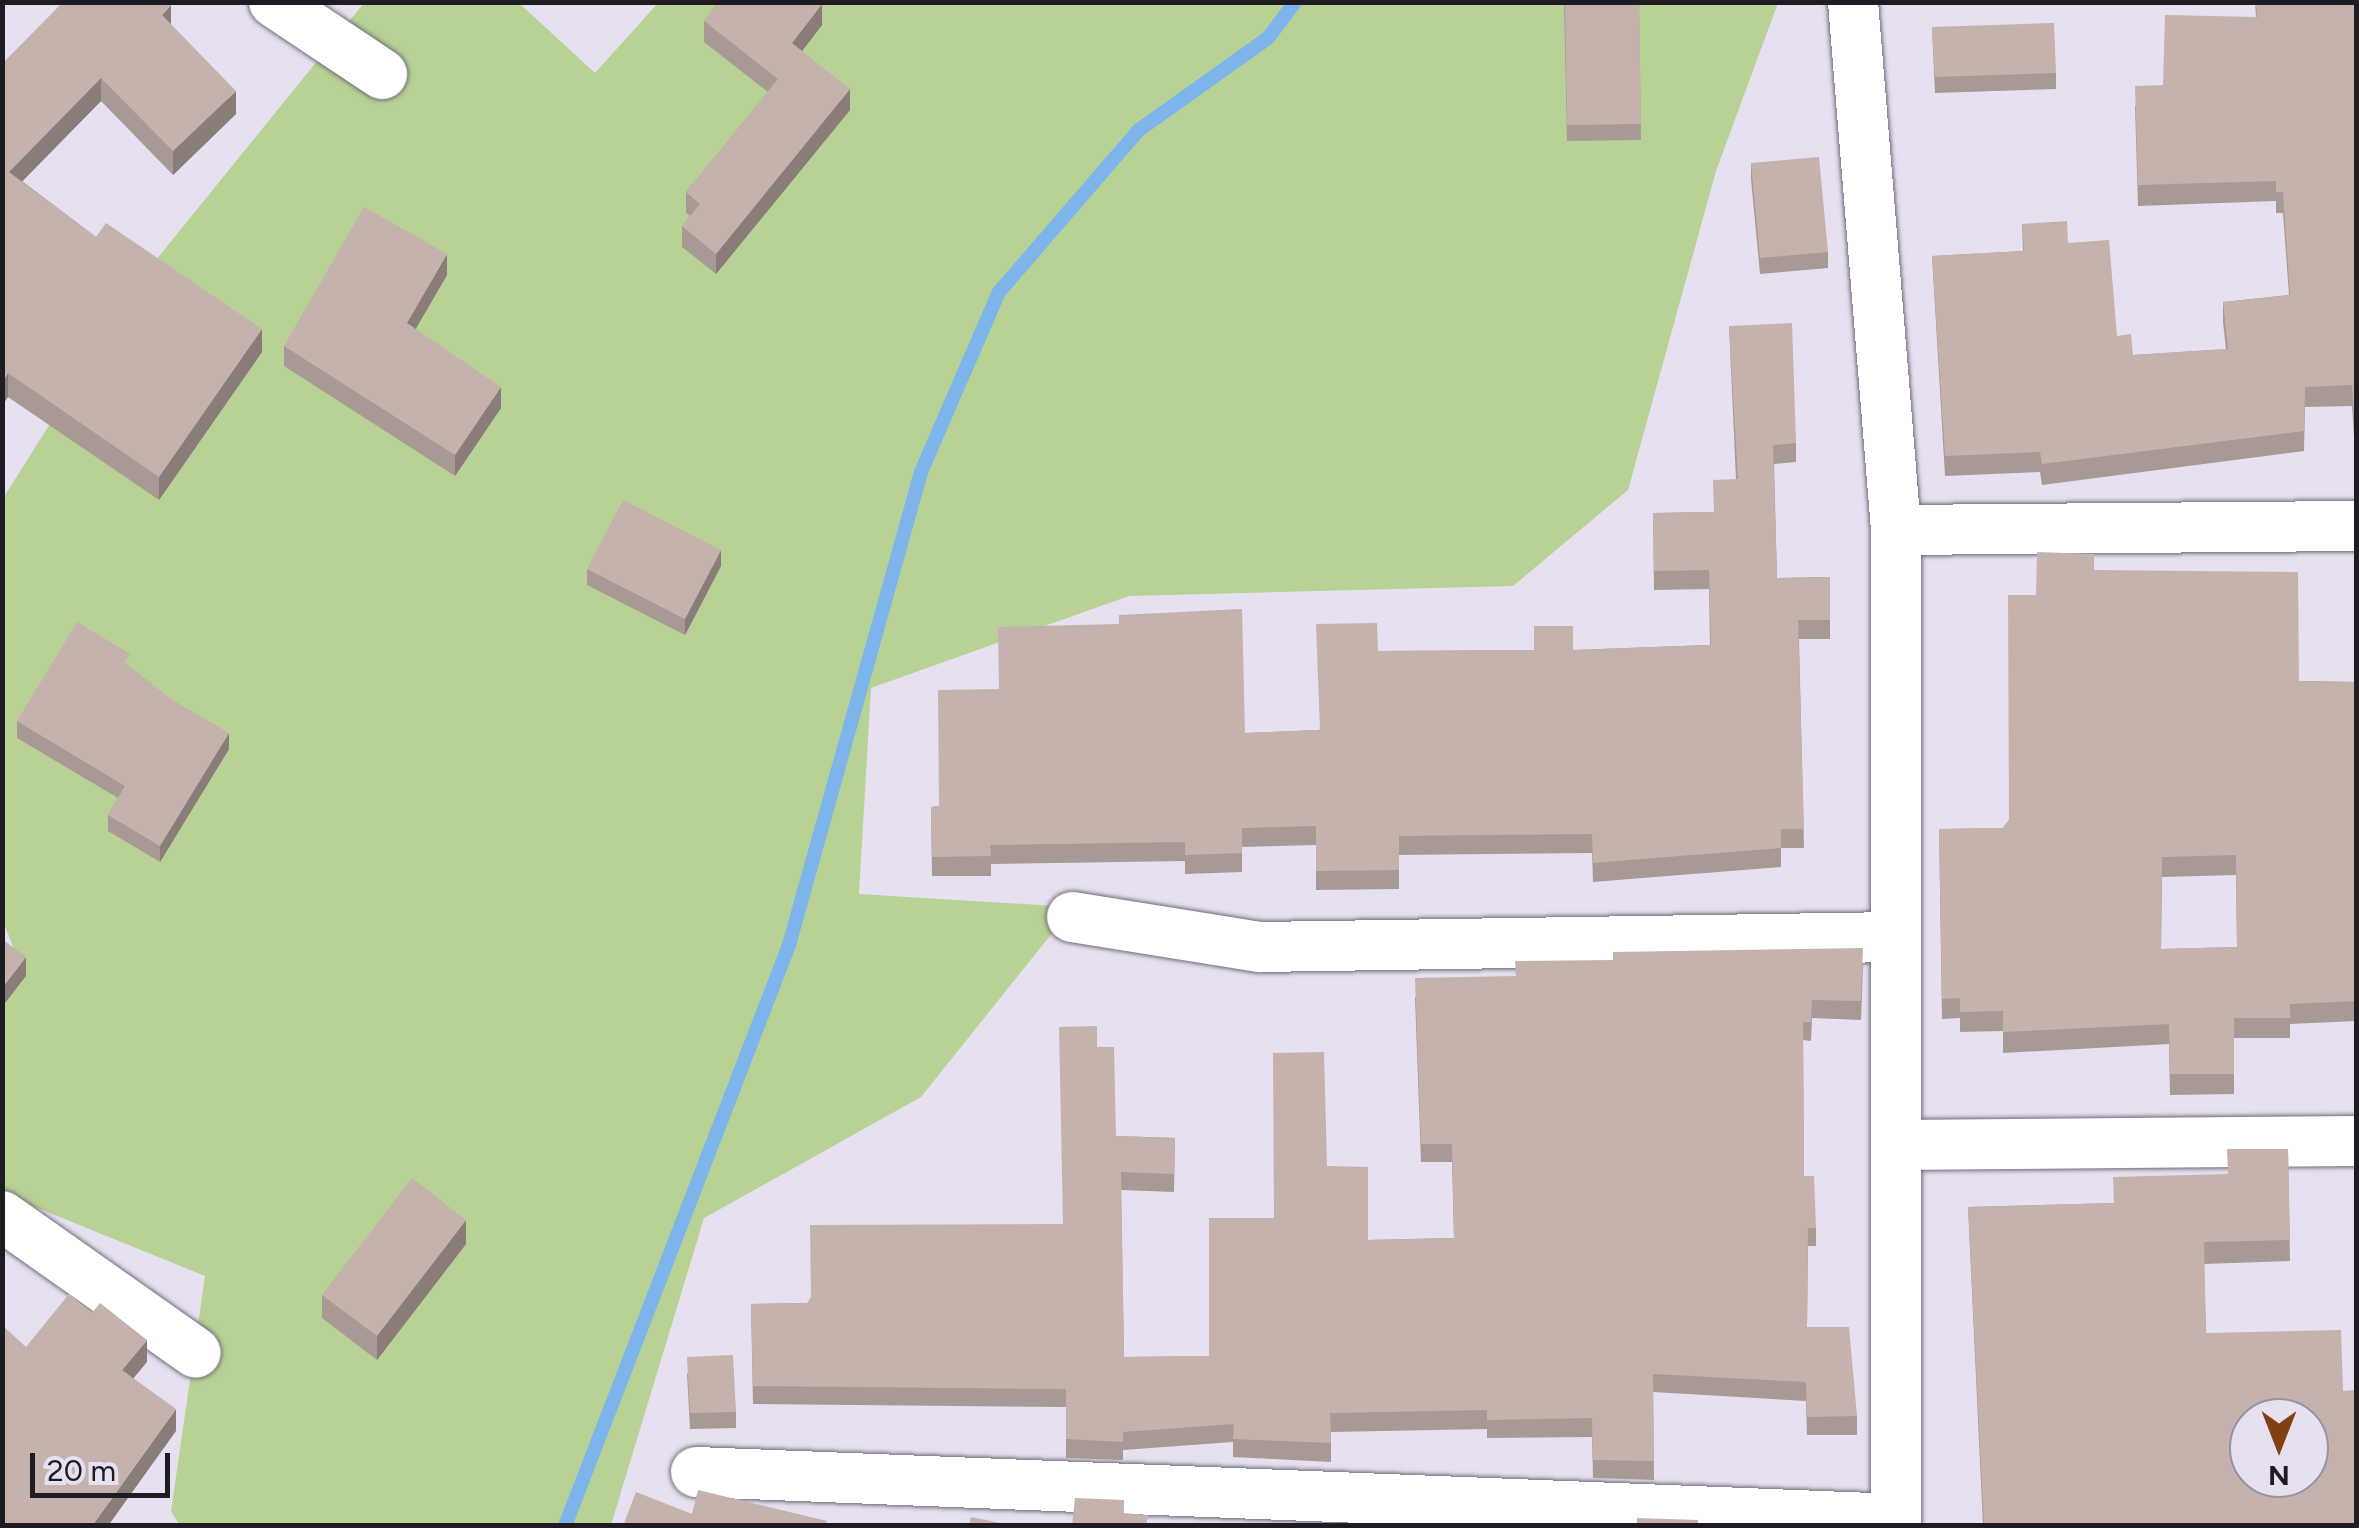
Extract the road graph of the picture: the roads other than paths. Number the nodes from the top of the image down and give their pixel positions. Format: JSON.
{"nodes":[{"id":1,"x":274,"y":2,"type":"edge"},
{"id":2,"x":1853,"y":2,"type":"edge"},
{"id":3,"x":382,"y":74,"type":"dead end"},
{"id":4,"x":2356,"y":526,"type":"edge"},
{"id":5,"x":1896,"y":530,"type":"junction"},
{"id":6,"x":1072,"y":917,"type":"dead end"},
{"id":7,"x":1896,"y":937,"type":"junction"},
{"id":8,"x":2356,"y":1141,"type":"edge"},
{"id":9,"x":1896,"y":1144,"type":"junction"},
{"id":10,"x":2,"y":1216,"type":"edge"},
{"id":11,"x":196,"y":1354,"type":"dead end"},
{"id":12,"x":696,"y":1472,"type":"dead end"},
{"id":13,"x":1896,"y":1522,"type":"edge"}],
"edges":[{"from":1,"to":3,"type":"street"},
{"from":2,"to":5,"type":"street"},
{"from":4,"to":5,"type":"street"},
{"from":5,"to":7,"type":"street"},
{"from":6,"to":7,"type":"street"},
{"from":7,"to":9,"type":"street"},
{"from":8,"to":9,"type":"street"},
{"from":9,"to":13,"type":"street"},
{"from":10,"to":11,"type":"street"},
{"from":12,"to":13,"type":"street"}]}
